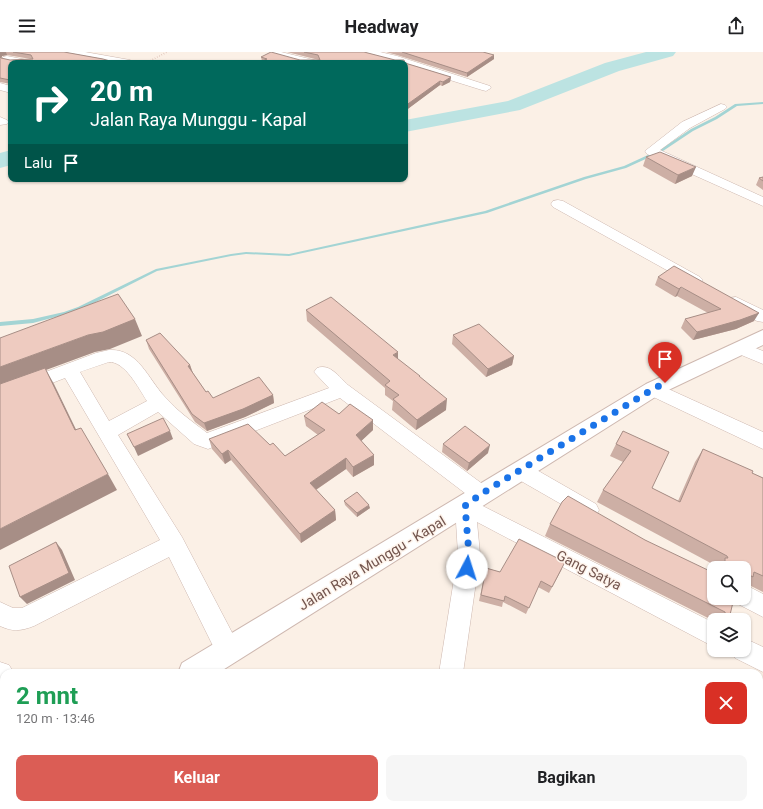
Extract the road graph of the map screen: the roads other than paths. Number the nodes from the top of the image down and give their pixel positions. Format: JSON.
{"nodes":[{"id":1,"x":366,"y":52,"type":"edge"},
{"id":2,"x":74,"y":54,"type":"edge"},
{"id":3,"x":277,"y":54,"type":"edge"},
{"id":4,"x":100,"y":58,"type":"junction"},
{"id":5,"x":393,"y":58,"type":"edge"},
{"id":6,"x":7,"y":59,"type":"edge"},
{"id":7,"x":12,"y":60,"type":"edge"},
{"id":8,"x":96,"y":60,"type":"edge"},
{"id":9,"x":112,"y":60,"type":"edge"},
{"id":10,"x":302,"y":60,"type":"edge"},
{"id":11,"x":408,"y":63,"type":"edge"},
{"id":12,"x":486,"y":88,"type":"dead end"},
{"id":13,"x":721,"y":107,"type":"dead end"},
{"id":14,"x":763,"y":202,"type":"edge"},
{"id":15,"x":558,"y":204,"type":"dead end"},
{"id":16,"x":708,"y":287,"type":"edge"},
{"id":17,"x":722,"y":295,"type":"edge"},
{"id":18,"x":763,"y":317,"type":"edge"},
{"id":19,"x":763,"y":337,"type":"edge"},
{"id":20,"x":740,"y":348,"type":"junction"},
{"id":21,"x":763,"y":358,"type":"edge"},
{"id":22,"x":69,"y":369,"type":"junction"},
{"id":23,"x":323,"y":372,"type":"dead end"},
{"id":24,"x":653,"y":389,"type":"junction"},
{"id":25,"x":342,"y":390,"type":"junction"},
{"id":26,"x":0,"y":396,"type":"edge"},
{"id":27,"x":159,"y":403,"type":"junction"},
{"id":28,"x":106,"y":432,"type":"junction"},
{"id":29,"x":763,"y":441,"type":"edge"},
{"id":30,"x":521,"y":471,"type":"junction"},
{"id":31,"x":473,"y":500,"type":"junction"},
{"id":32,"x":604,"y":518,"type":"edge"},
{"id":33,"x":174,"y":544,"type":"junction"},
{"id":34,"x":751,"y":599,"type":"edge"},
{"id":35,"x":763,"y":606,"type":"edge"},
{"id":36,"x":0,"y":614,"type":"edge"},
{"id":37,"x":707,"y":631,"type":"edge"},
{"id":38,"x":228,"y":650,"type":"junction"},
{"id":39,"x":751,"y":654,"type":"edge"},
{"id":40,"x":763,"y":660,"type":"edge"},
{"id":41,"x":198,"y":669,"type":"edge"},
{"id":42,"x":452,"y":669,"type":"edge"}],
"edges":[{"from":1,"to":5,"type":"street"},
{"from":2,"to":4,"type":"street"},
{"from":3,"to":10,"type":"street"},
{"from":4,"to":8,"type":"street"},
{"from":4,"to":9,"type":"street"},
{"from":6,"to":7,"type":"street"},
{"from":11,"to":12,"type":"street"},
{"from":13,"to":14,"type":"street"},
{"from":15,"to":16,"type":"street"},
{"from":17,"to":18,"type":"street"},
{"from":19,"to":20,"type":"street","name":"Jalan Raya Munggu - Kapal"},
{"from":20,"to":21,"type":"street"},
{"from":20,"to":24,"type":"street","name":"Jalan Raya Munggu - Kapal"},
{"from":22,"to":26,"type":"street"},
{"from":22,"to":27,"type":"street"},
{"from":22,"to":28,"type":"street"},
{"from":23,"to":25,"type":"street","name":"Gang Satya"},
{"from":24,"to":29,"type":"street"},
{"from":24,"to":30,"type":"street","name":"Jalan Raya Munggu - Kapal"},
{"from":25,"to":27,"type":"street"},
{"from":25,"to":31,"type":"street","name":"Gang Satya"},
{"from":27,"to":28,"type":"street"},
{"from":28,"to":33,"type":"street"},
{"from":30,"to":31,"type":"street","name":"Jalan Raya Munggu - Kapal"},
{"from":30,"to":32,"type":"street"},
{"from":31,"to":37,"type":"street","name":"Gang Satya"},
{"from":31,"to":38,"type":"street","name":"Jalan Raya Munggu - Kapal"},
{"from":31,"to":42,"type":"street"},
{"from":33,"to":36,"type":"street"},
{"from":33,"to":38,"type":"street"},
{"from":34,"to":35,"type":"street"},
{"from":38,"to":41,"type":"street","name":"Jalan Raya Munggu - Kapal"},
{"from":39,"to":40,"type":"street"}]}
